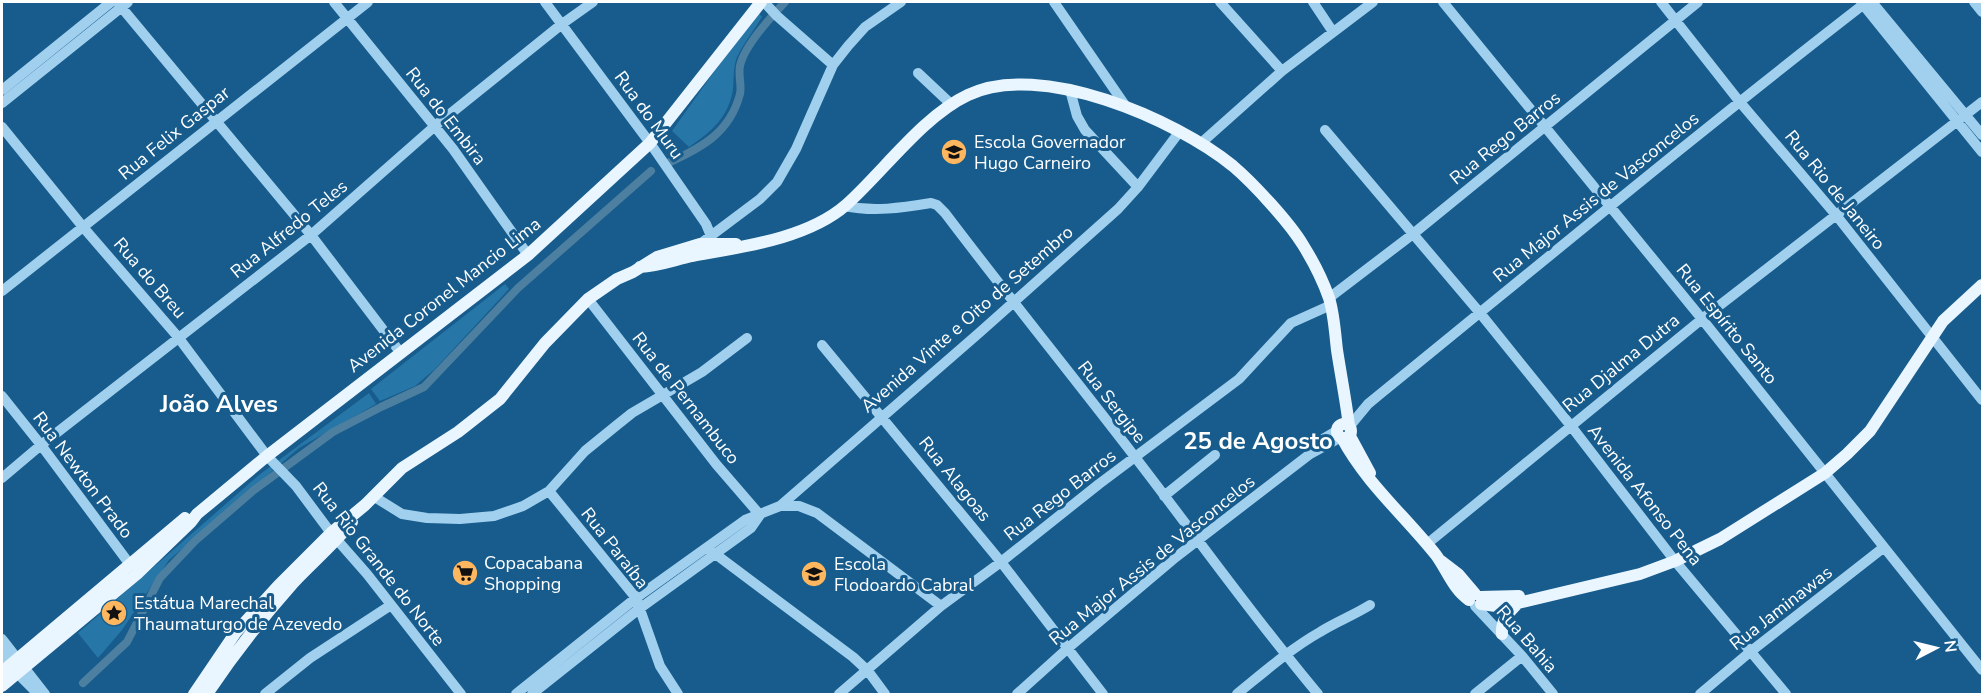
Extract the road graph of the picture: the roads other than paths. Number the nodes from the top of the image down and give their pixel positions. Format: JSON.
{"nodes":[{"id":1,"x":334,"y":2,"type":"edge"},
{"id":2,"x":368,"y":2,"type":"edge"},
{"id":3,"x":545,"y":2,"type":"edge"},
{"id":4,"x":593,"y":2,"type":"edge"},
{"id":5,"x":762,"y":2,"type":"edge"},
{"id":6,"x":901,"y":2,"type":"edge"},
{"id":7,"x":1054,"y":2,"type":"edge"},
{"id":8,"x":1220,"y":2,"type":"edge"},
{"id":9,"x":1313,"y":2,"type":"edge"},
{"id":10,"x":1373,"y":2,"type":"edge"},
{"id":11,"x":1443,"y":2,"type":"edge"},
{"id":12,"x":1661,"y":2,"type":"edge"},
{"id":13,"x":1698,"y":2,"type":"edge"},
{"id":14,"x":1867,"y":2,"type":"edge"},
{"id":15,"x":1974,"y":2,"type":"edge"},
{"id":16,"x":119,"y":3,"type":"edge"},
{"id":17,"x":1983,"y":12,"type":"edge"},
{"id":18,"x":347,"y":18,"type":"junction"},
{"id":19,"x":1677,"y":19,"type":"junction"},
{"id":20,"x":562,"y":24,"type":"junction"},
{"id":21,"x":1333,"y":32,"type":"junction"},
{"id":22,"x":833,"y":65,"type":"junction"},
{"id":23,"x":1282,"y":71,"type":"junction"},
{"id":24,"x":918,"y":73,"type":"dead end"},
{"id":25,"x":2,"y":90,"type":"edge"},
{"id":26,"x":1070,"y":90,"type":"junction"},
{"id":27,"x":1739,"y":101,"type":"junction"},
{"id":28,"x":1983,"y":102,"type":"edge"},
{"id":29,"x":2,"y":103,"type":"edge"},
{"id":30,"x":952,"y":105,"type":"junction"},
{"id":31,"x":1127,"y":108,"type":"junction"},
{"id":32,"x":1962,"y":118,"type":"junction"},
{"id":33,"x":216,"y":120,"type":"junction"},
{"id":34,"x":435,"y":126,"type":"junction"},
{"id":35,"x":1546,"y":126,"type":"junction"},
{"id":36,"x":2,"y":127,"type":"edge"},
{"id":37,"x":1325,"y":130,"type":"dead end"},
{"id":38,"x":1180,"y":131,"type":"junction"},
{"id":39,"x":1983,"y":135,"type":"edge"},
{"id":40,"x":650,"y":143,"type":"junction"},
{"id":41,"x":1200,"y":144,"type":"junction"},
{"id":42,"x":1983,"y":152,"type":"edge"},
{"id":43,"x":1138,"y":187,"type":"junction"},
{"id":44,"x":844,"y":206,"type":"junction"},
{"id":45,"x":1610,"y":206,"type":"junction"},
{"id":46,"x":1836,"y":216,"type":"junction"},
{"id":47,"x":83,"y":227,"type":"junction"},
{"id":48,"x":1413,"y":234,"type":"junction"},
{"id":49,"x":311,"y":235,"type":"junction"},
{"id":50,"x":708,"y":244,"type":"junction"},
{"id":51,"x":528,"y":255,"type":"junction"},
{"id":52,"x":1983,"y":285,"type":"edge"},
{"id":53,"x":2,"y":291,"type":"edge"},
{"id":54,"x":588,"y":299,"type":"junction"},
{"id":55,"x":1012,"y":302,"type":"junction"},
{"id":56,"x":1330,"y":302,"type":"junction"},
{"id":57,"x":1480,"y":314,"type":"junction"},
{"id":58,"x":1702,"y":319,"type":"junction"},
{"id":59,"x":178,"y":337,"type":"junction"},
{"id":60,"x":1932,"y":337,"type":"junction"},
{"id":61,"x":747,"y":338,"type":"dead end"},
{"id":62,"x":822,"y":345,"type":"dead end"},
{"id":63,"x":400,"y":352,"type":"junction"},
{"id":64,"x":2,"y":396,"type":"edge"},
{"id":65,"x":662,"y":396,"type":"junction"},
{"id":66,"x":1983,"y":400,"type":"edge"},
{"id":67,"x":882,"y":416,"type":"junction"},
{"id":68,"x":1571,"y":426,"type":"junction"},
{"id":69,"x":1344,"y":431,"type":"junction"},
{"id":70,"x":41,"y":445,"type":"junction"},
{"id":71,"x":1215,"y":455,"type":"dead end"},
{"id":72,"x":267,"y":456,"type":"junction"},
{"id":73,"x":1136,"y":458,"type":"junction"},
{"id":74,"x":1825,"y":473,"type":"junction"},
{"id":75,"x":2,"y":478,"type":"edge"},
{"id":76,"x":549,"y":491,"type":"junction"},
{"id":77,"x":1164,"y":496,"type":"junction"},
{"id":78,"x":369,"y":501,"type":"junction"},
{"id":79,"x":780,"y":506,"type":"junction"},
{"id":80,"x":760,"y":514,"type":"junction"},
{"id":81,"x":334,"y":536,"type":"junction"},
{"id":82,"x":1198,"y":542,"type":"junction"},
{"id":83,"x":1426,"y":544,"type":"junction"},
{"id":84,"x":1883,"y":548,"type":"junction"},
{"id":85,"x":711,"y":551,"type":"junction"},
{"id":86,"x":1675,"y":561,"type":"junction"},
{"id":87,"x":1001,"y":562,"type":"junction"},
{"id":88,"x":133,"y":569,"type":"junction"},
{"id":89,"x":1565,"y":593,"type":"junction"},
{"id":90,"x":1476,"y":600,"type":"junction"},
{"id":91,"x":637,"y":603,"type":"junction"},
{"id":92,"x":1518,"y":603,"type":"junction"},
{"id":93,"x":391,"y":605,"type":"junction"},
{"id":94,"x":1370,"y":605,"type":"dead end"},
{"id":95,"x":941,"y":606,"type":"junction"},
{"id":96,"x":1502,"y":634,"type":"junction"},
{"id":97,"x":2,"y":639,"type":"edge"},
{"id":98,"x":1067,"y":649,"type":"junction"},
{"id":99,"x":1750,"y":652,"type":"junction"},
{"id":100,"x":2,"y":653,"type":"edge"},
{"id":101,"x":1285,"y":655,"type":"junction"},
{"id":102,"x":1522,"y":657,"type":"junction"},
{"id":103,"x":14,"y":667,"type":"edge"},
{"id":104,"x":1983,"y":670,"type":"edge"},
{"id":105,"x":868,"y":671,"type":"junction"},
{"id":106,"x":549,"y":675,"type":"junction"},
{"id":107,"x":2,"y":686,"type":"edge"},
{"id":108,"x":202,"y":692,"type":"edge"},
{"id":109,"x":39,"y":694,"type":"edge"},
{"id":110,"x":45,"y":694,"type":"edge"},
{"id":111,"x":265,"y":694,"type":"edge"},
{"id":112,"x":461,"y":694,"type":"edge"},
{"id":113,"x":516,"y":694,"type":"edge"},
{"id":114,"x":532,"y":694,"type":"edge"},
{"id":115,"x":678,"y":694,"type":"edge"},
{"id":116,"x":839,"y":694,"type":"edge"},
{"id":117,"x":885,"y":694,"type":"edge"},
{"id":118,"x":1017,"y":694,"type":"edge"},
{"id":119,"x":1103,"y":694,"type":"edge"},
{"id":120,"x":1237,"y":694,"type":"edge"},
{"id":121,"x":1318,"y":694,"type":"edge"},
{"id":122,"x":1475,"y":694,"type":"edge"},
{"id":123,"x":1553,"y":694,"type":"edge"},
{"id":124,"x":1700,"y":694,"type":"edge"},
{"id":125,"x":1786,"y":694,"type":"edge"}],
"edges":[{"from":1,"to":18,"type":"street","name":"Rua do Embira"},
{"from":2,"to":18,"type":"street","name":"Rua Felix Gaspar"},
{"from":3,"to":20,"type":"street","name":"Rua do Muru"},
{"from":4,"to":20,"type":"street","name":"Rua Alfredo Teles"},
{"from":5,"to":22,"type":"street"},
{"from":5,"to":40,"type":"main road","name":"Avenida Coronel Mancio Lima"},
{"from":6,"to":22,"type":"street"},
{"from":7,"to":31,"type":"street"},
{"from":8,"to":23,"type":"street"},
{"from":9,"to":21,"type":"street"},
{"from":10,"to":21,"type":"street"},
{"from":11,"to":35,"type":"street","name":"Rua Espírito Santo"},
{"from":12,"to":19,"type":"street","name":"Rua Rio de Janeiro"},
{"from":13,"to":19,"type":"street","name":"Rua Rego Barros"},
{"from":14,"to":27,"type":"street","name":"Rua Major Assis de Vasconcelos"},
{"from":14,"to":32,"type":"street"},
{"from":15,"to":17,"type":"street"},
{"from":16,"to":25,"type":"street"},
{"from":16,"to":29,"type":"street"},
{"from":16,"to":33,"type":"street"},
{"from":18,"to":33,"type":"street","name":"Rua Felix Gaspar"},
{"from":18,"to":34,"type":"street","name":"Rua do Embira"},
{"from":19,"to":27,"type":"street","name":"Rua Rio de Janeiro"},
{"from":19,"to":35,"type":"street","name":"Rua Rego Barros"},
{"from":20,"to":34,"type":"street","name":"Rua Alfredo Teles"},
{"from":20,"to":40,"type":"street","name":"Rua do Muru"},
{"from":21,"to":23,"type":"street"},
{"from":22,"to":50,"type":"street"},
{"from":23,"to":41,"type":"street"},
{"from":24,"to":30,"type":"street"},
{"from":26,"to":30,"type":"main road"},
{"from":26,"to":31,"type":"main road"},
{"from":26,"to":43,"type":"street"},
{"from":27,"to":45,"type":"street","name":"Rua Major Assis de Vasconcelos"},
{"from":27,"to":46,"type":"street","name":"Rua Rio de Janeiro"},
{"from":28,"to":32,"type":"street","name":"Rua Djalma Dutra"},
{"from":30,"to":44,"type":"main road"},
{"from":31,"to":38,"type":"main road"},
{"from":32,"to":39,"type":"street"},
{"from":32,"to":42,"type":"street"},
{"from":32,"to":46,"type":"street","name":"Rua Djalma Dutra"},
{"from":33,"to":47,"type":"street","name":"Rua Felix Gaspar"},
{"from":33,"to":49,"type":"street"},
{"from":34,"to":49,"type":"street","name":"Rua Alfredo Teles"},
{"from":34,"to":51,"type":"street","name":"Rua do Embira"},
{"from":35,"to":45,"type":"street","name":"Rua Espírito Santo"},
{"from":35,"to":48,"type":"street","name":"Rua Rego Barros"},
{"from":36,"to":47,"type":"street","name":"Rua do Breu"},
{"from":37,"to":48,"type":"street","name":"Avenida Afonso Pena"},
{"from":38,"to":41,"type":"main road"},
{"from":38,"to":43,"type":"street","name":"Avenida Vinte e Oito de Setembro"},
{"from":40,"to":50,"type":"street","name":"Rua do Muru"},
{"from":40,"to":51,"type":"main road","name":"Avenida Coronel Mancio Lima"},
{"from":41,"to":56,"type":"main road"},
{"from":43,"to":55,"type":"street","name":"Avenida Vinte e Oito de Setembro"},
{"from":44,"to":50,"type":"main road"},
{"from":44,"to":55,"type":"street","name":"Rua Sergipe"},
{"from":45,"to":57,"type":"street","name":"Rua Major Assis de Vasconcelos"},
{"from":45,"to":58,"type":"street","name":"Rua Espírito Santo"},
{"from":46,"to":58,"type":"street","name":"Rua Djalma Dutra"},
{"from":46,"to":60,"type":"street","name":"Rua Rio de Janeiro"},
{"from":47,"to":53,"type":"street","name":"Rua Felix Gaspar"},
{"from":47,"to":59,"type":"street","name":"Rua do Breu"},
{"from":48,"to":56,"type":"street","name":"Rua Rego Barros"},
{"from":48,"to":57,"type":"street","name":"Avenida Afonso Pena"},
{"from":49,"to":59,"type":"street","name":"Rua Alfredo Teles"},
{"from":49,"to":63,"type":"street"},
{"from":50,"to":54,"type":"main road"},
{"from":51,"to":63,"type":"main road","name":"Avenida Coronel Mancio Lima"},
{"from":52,"to":60,"type":"main road"},
{"from":54,"to":65,"type":"street","name":"Rua de Pernambuco"},
{"from":54,"to":78,"type":"main road"},
{"from":55,"to":67,"type":"street","name":"Avenida Vinte e Oito de Setembro"},
{"from":55,"to":73,"type":"street","name":"Rua Sergipe"},
{"from":56,"to":69,"type":"main road"},
{"from":56,"to":73,"type":"street","name":"Rua Rego Barros"},
{"from":57,"to":68,"type":"street","name":"Avenida Afonso Pena"},
{"from":57,"to":69,"type":"street","name":"Rua Major Assis de Vasconcelos"},
{"from":58,"to":68,"type":"street","name":"Rua Djalma Dutra"},
{"from":58,"to":74,"type":"street","name":"Rua Espírito Santo"},
{"from":59,"to":70,"type":"street","name":"Rua Alfredo Teles"},
{"from":59,"to":72,"type":"street","name":"Rua do Breu"},
{"from":60,"to":66,"type":"street","name":"Rua Rio de Janeiro"},
{"from":60,"to":74,"type":"main road"},
{"from":61,"to":65,"type":"street"},
{"from":62,"to":67,"type":"street","name":"Rua Alagoas"},
{"from":63,"to":72,"type":"main road","name":"Avenida Coronel Mancio Lima"},
{"from":64,"to":70,"type":"street","name":"Rua Newton Prado"},
{"from":65,"to":76,"type":"street"},
{"from":65,"to":80,"type":"street","name":"Rua de Pernambuco"},
{"from":67,"to":79,"type":"street","name":"Avenida Vinte e Oito de Setembro"},
{"from":67,"to":87,"type":"street","name":"Rua Alagoas"},
{"from":68,"to":83,"type":"street","name":"Rua Djalma Dutra"},
{"from":68,"to":86,"type":"street","name":"Avenida Afonso Pena"},
{"from":69,"to":82,"type":"street","name":"Rua Major Assis de Vasconcelos"},
{"from":69,"to":83,"type":"main road"},
{"from":70,"to":75,"type":"street","name":"Rua Alfredo Teles"},
{"from":70,"to":88,"type":"street","name":"Rua Newton Prado"},
{"from":71,"to":77,"type":"street"},
{"from":72,"to":81,"type":"street","name":"Rua Rio Grande do Norte"},
{"from":72,"to":88,"type":"main road","name":"Avenida Coronel Mancio Lima"},
{"from":73,"to":77,"type":"street","name":"Rua Sergipe"},
{"from":73,"to":87,"type":"street","name":"Rua Rego Barros"},
{"from":74,"to":84,"type":"street","name":"Rua Espírito Santo"},
{"from":74,"to":86,"type":"main road"},
{"from":76,"to":78,"type":"street"},
{"from":76,"to":91,"type":"street","name":"Rua Paraíba"},
{"from":77,"to":82,"type":"street","name":"Rua Sergipe"},
{"from":78,"to":81,"type":"main road"},
{"from":79,"to":80,"type":"street","name":"Avenida Vinte e Oito de Setembro"},
{"from":79,"to":95,"type":"street"},
{"from":80,"to":85,"type":"street","name":"Avenida Vinte e Oito de Setembro"},
{"from":81,"to":93,"type":"street","name":"Rua Rio Grande do Norte"},
{"from":81,"to":108,"type":"main road"},
{"from":82,"to":98,"type":"street","name":"Rua Major Assis de Vasconcelos"},
{"from":82,"to":101,"type":"street","name":"Rua Sergipe"},
{"from":83,"to":90,"type":"main road"},
{"from":84,"to":99,"type":"street","name":"Rua Jaminawas"},
{"from":84,"to":104,"type":"street","name":"Rua Espírito Santo"},
{"from":85,"to":91,"type":"street","name":"Avenida Vinte e Oito de Setembro"},
{"from":85,"to":105,"type":"street"},
{"from":86,"to":89,"type":"main road"},
{"from":86,"to":99,"type":"street","name":"Avenida Afonso Pena"},
{"from":87,"to":95,"type":"street","name":"Rua Rego Barros"},
{"from":87,"to":98,"type":"street","name":"Rua Alagoas"},
{"from":88,"to":103,"type":"main road","name":"Avenida Coronel Mancio Lima"},
{"from":89,"to":90,"type":"main road"},
{"from":89,"to":92,"type":"main road"},
{"from":90,"to":92,"type":"main road"},
{"from":90,"to":96,"type":"street","name":"Rua Bahia"},
{"from":91,"to":106,"type":"street","name":"Avenida Vinte e Oito de Setembro"},
{"from":91,"to":115,"type":"street","name":"Rua Paraíba"},
{"from":92,"to":96,"type":"main road"},
{"from":93,"to":111,"type":"street"},
{"from":93,"to":112,"type":"street","name":"Rua Rio Grande do Norte"},
{"from":94,"to":101,"type":"street"},
{"from":95,"to":105,"type":"street","name":"Rua Rego Barros"},
{"from":96,"to":102,"type":"street","name":"Rua Bahia"},
{"from":97,"to":103,"type":"street"},
{"from":98,"to":118,"type":"street","name":"Rua Major Assis de Vasconcelos"},
{"from":98,"to":119,"type":"street","name":"Rua Alagoas"},
{"from":99,"to":124,"type":"street","name":"Rua Jaminawas"},
{"from":99,"to":125,"type":"street","name":"Avenida Afonso Pena"},
{"from":100,"to":103,"type":"street"},
{"from":101,"to":120,"type":"street"},
{"from":101,"to":121,"type":"street","name":"Rua Sergipe"},
{"from":102,"to":122,"type":"street"},
{"from":102,"to":123,"type":"street","name":"Rua Bahia"},
{"from":103,"to":107,"type":"main road","name":"Avenida Coronel Mancio Lima"},
{"from":103,"to":109,"type":"street"},
{"from":103,"to":110,"type":"street"},
{"from":105,"to":116,"type":"street","name":"Rua Rego Barros"},
{"from":105,"to":117,"type":"street"},
{"from":106,"to":113,"type":"street","name":"Avenida Vinte e Oito de Setembro"},
{"from":106,"to":114,"type":"street","name":"Avenida Vinte e Oito de Setembro"}]}
